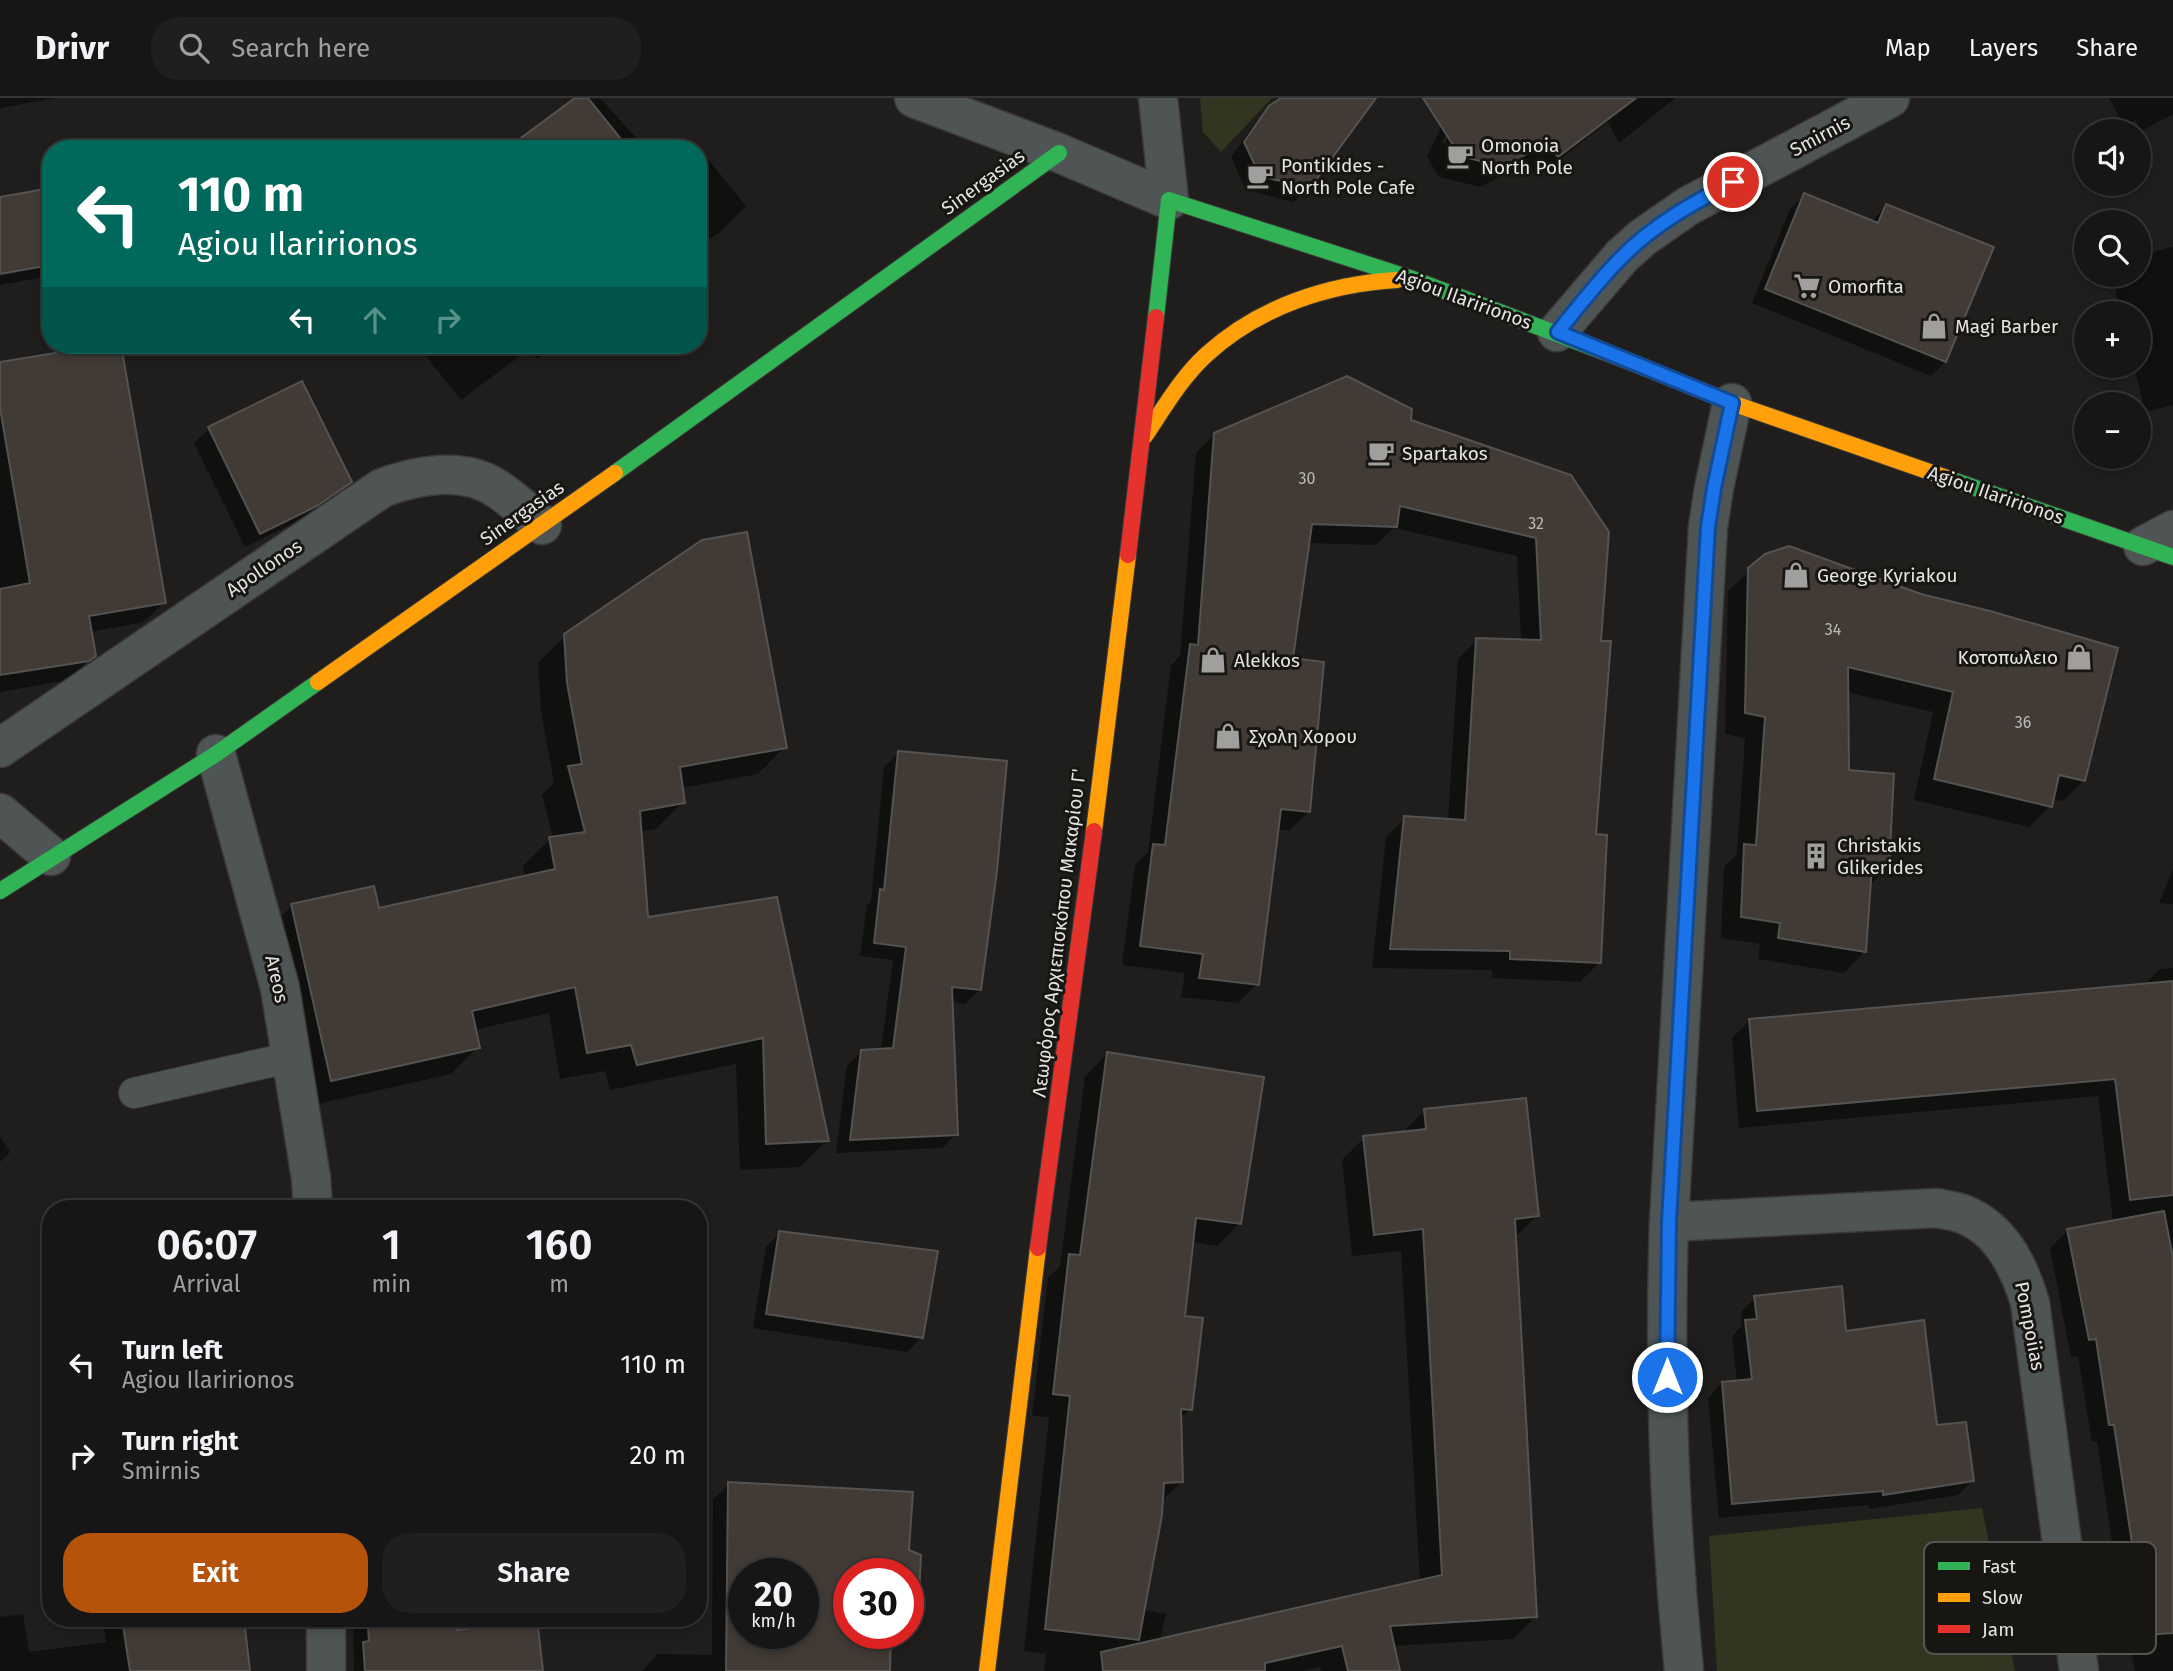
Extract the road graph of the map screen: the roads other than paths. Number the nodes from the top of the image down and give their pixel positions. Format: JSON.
{"nodes":[{"id":1,"x":914,"y":98,"type":"edge"},
{"id":2,"x":1158,"y":98,"type":"edge"},
{"id":3,"x":1890,"y":98,"type":"edge"},
{"id":4,"x":1059,"y":153,"type":"junction"},
{"id":5,"x":1169,"y":200,"type":"junction"},
{"id":6,"x":1410,"y":278,"type":"junction"},
{"id":7,"x":1558,"y":332,"type":"junction"},
{"id":8,"x":1732,"y":403,"type":"junction"},
{"id":9,"x":1143,"y":440,"type":"junction"},
{"id":10,"x":542,"y":525,"type":"junction"},
{"id":11,"x":2163,"y":544,"type":"edge"},
{"id":12,"x":0,"y":748,"type":"edge"},
{"id":13,"x":216,"y":754,"type":"junction"},
{"id":14,"x":0,"y":813,"type":"edge"},
{"id":15,"x":51,"y":856,"type":"junction"},
{"id":16,"x":0,"y":891,"type":"edge"},
{"id":17,"x":292,"y":1057,"type":"junction"},
{"id":18,"x":134,"y":1093,"type":"dead end"},
{"id":19,"x":312,"y":1200,"type":"edge"},
{"id":20,"x":1669,"y":1222,"type":"junction"},
{"id":21,"x":2062,"y":1542,"type":"edge"},
{"id":22,"x":326,"y":1627,"type":"edge"},
{"id":23,"x":326,"y":1671,"type":"edge"},
{"id":24,"x":987,"y":1671,"type":"edge"},
{"id":25,"x":1684,"y":1671,"type":"edge"}],
"edges":[{"from":1,"to":4,"type":"street","name":"Agiou Ilaririonos"},
{"from":2,"to":5,"type":"street"},
{"from":3,"to":7,"type":"street","name":"Smirnis"},
{"from":4,"to":5,"type":"street","name":"Agiou Ilaririonos"},
{"from":4,"to":10,"type":"street","name":"Sinergasias"},
{"from":5,"to":6,"type":"street","name":"Agiou Ilaririonos"},
{"from":5,"to":9,"type":"street","name":"Λεωφόρος Αρχιεπισκόπου Μακαρίου Γ'"},
{"from":6,"to":7,"type":"street","name":"Agiou Ilaririonos"},
{"from":6,"to":9,"type":"street"},
{"from":7,"to":8,"type":"street","name":"Agiou Ilaririonos"},
{"from":8,"to":11,"type":"street","name":"Agiou Ilaririonos"},
{"from":8,"to":20,"type":"street"},
{"from":9,"to":24,"type":"street","name":"Λεωφόρος Αρχιεπισκόπου Μακαρίου Γ'"},
{"from":10,"to":12,"type":"street","name":"Apollonos"},
{"from":10,"to":13,"type":"street","name":"Sinergasias"},
{"from":13,"to":15,"type":"street","name":"Sinergasias"},
{"from":13,"to":17,"type":"street","name":"Areos"},
{"from":14,"to":15,"type":"street"},
{"from":15,"to":16,"type":"street","name":"Sinergasias"},
{"from":17,"to":18,"type":"lane"},
{"from":17,"to":19,"type":"street","name":"Areos"},
{"from":20,"to":21,"type":"street","name":"Pompoiias"},
{"from":20,"to":25,"type":"street"},
{"from":22,"to":23,"type":"street"}]}
